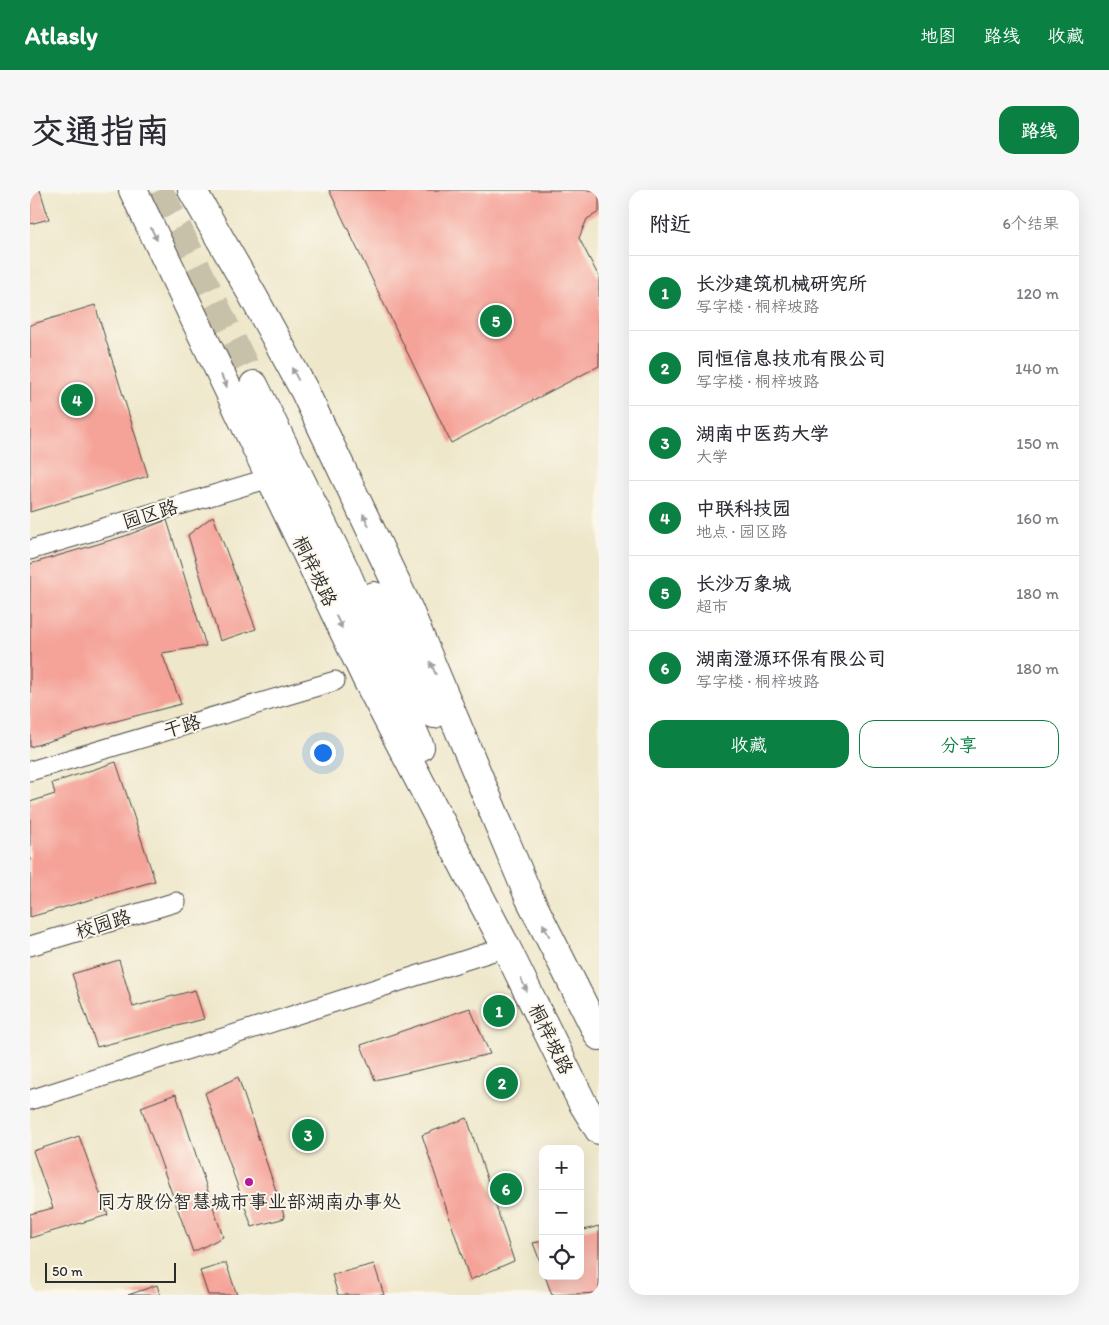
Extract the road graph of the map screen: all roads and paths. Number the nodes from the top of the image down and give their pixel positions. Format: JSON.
{"nodes":[{"id":1,"x":133,"y":190,"type":"edge"},
{"id":2,"x":192,"y":190,"type":"edge"},
{"id":3,"x":270,"y":478,"type":"junction"},
{"id":4,"x":30,"y":550,"type":"edge"},
{"id":5,"x":335,"y":681,"type":"dead end"},
{"id":6,"x":30,"y":771,"type":"edge"},
{"id":7,"x":529,"y":897,"type":"junction"},
{"id":8,"x":176,"y":902,"type":"dead end"},
{"id":9,"x":30,"y":946,"type":"edge"},
{"id":10,"x":506,"y":947,"type":"junction"},
{"id":11,"x":599,"y":1036,"type":"edge"},
{"id":12,"x":30,"y":1100,"type":"edge"},
{"id":13,"x":599,"y":1130,"type":"edge"}],
"edges":[{"from":1,"to":3,"type":"main road","name":"桐梓坡路","one_way":true},
{"from":7,"to":2,"type":"main road","name":"桐梓坡路","one_way":true},
{"from":3,"to":4,"type":"street","name":"园区路"},
{"from":3,"to":10,"type":"main road","name":"桐梓坡路","one_way":true},
{"from":5,"to":6,"type":"street","name":"干路"},
{"from":7,"to":10,"type":"main road","name":"桐梓坡路"},
{"from":11,"to":7,"type":"main road","name":"桐梓坡路","one_way":true},
{"from":8,"to":9,"type":"street","name":"校园路"},
{"from":10,"to":12,"type":"street"},
{"from":10,"to":13,"type":"main road","name":"桐梓坡路","one_way":true}]}
